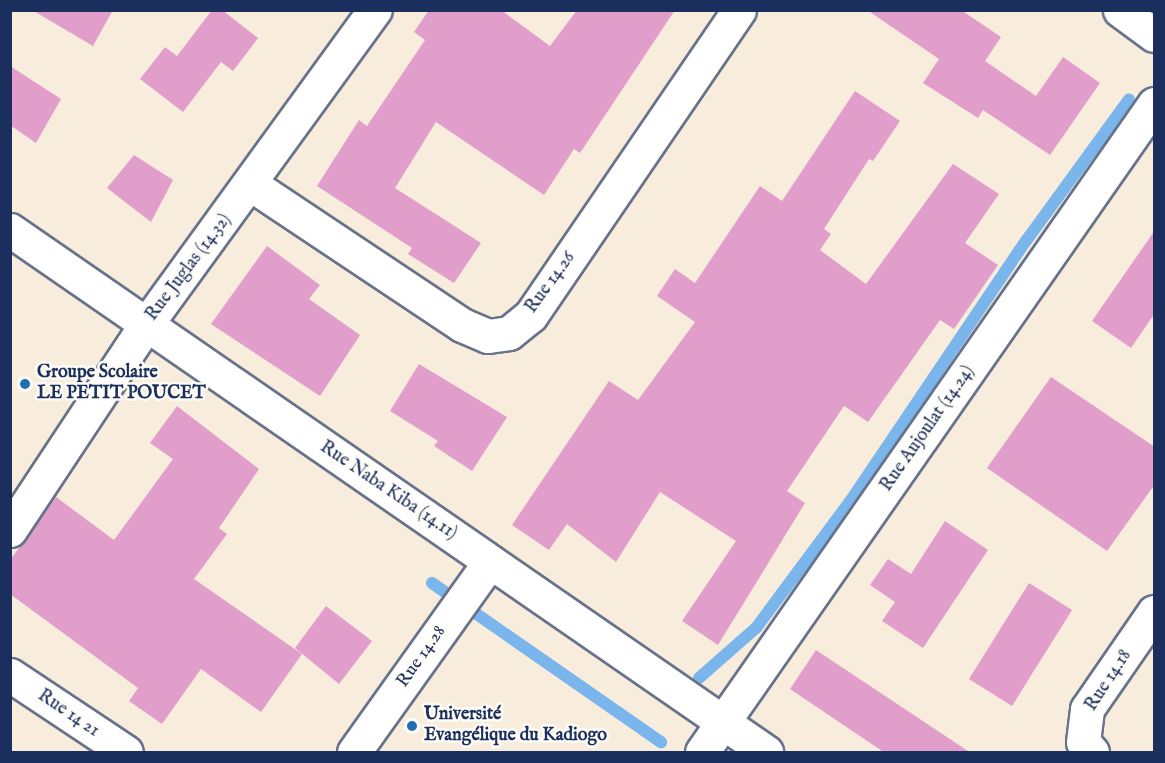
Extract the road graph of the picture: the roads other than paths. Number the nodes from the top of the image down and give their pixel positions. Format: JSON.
{"nodes":[{"id":1,"x":375,"y":10,"type":"edge"},
{"id":2,"x":739,"y":10,"type":"edge"},
{"id":3,"x":1120,"y":10,"type":"edge"},
{"id":4,"x":1155,"y":35,"type":"edge"},
{"id":5,"x":1155,"y":104,"type":"edge"},
{"id":6,"x":252,"y":184,"type":"junction"},
{"id":7,"x":10,"y":230,"type":"edge"},
{"id":8,"x":145,"y":326,"type":"junction"},
{"id":9,"x":10,"y":530,"type":"edge"},
{"id":10,"x":490,"y":561,"type":"junction"},
{"id":11,"x":1155,"y":612,"type":"edge"},
{"id":12,"x":10,"y":675,"type":"edge"},
{"id":13,"x":723,"y":722,"type":"junction"},
{"id":14,"x":126,"y":753,"type":"edge"},
{"id":15,"x":354,"y":753,"type":"edge"},
{"id":16,"x":702,"y":753,"type":"edge"},
{"id":17,"x":766,"y":753,"type":"edge"},
{"id":18,"x":1092,"y":753,"type":"edge"}],
"edges":[{"from":1,"to":6,"type":"street","name":"Rue Juglas (14.32)"},
{"from":2,"to":6,"type":"street","name":"Rue 14.26"},
{"from":3,"to":4,"type":"street"},
{"from":5,"to":13,"type":"street","name":"Rue Aujoulat (14.24)"},
{"from":6,"to":8,"type":"street","name":"Rue Juglas (14.32)"},
{"from":7,"to":8,"type":"street","name":"Rue Naba Kiba (14.11)"},
{"from":8,"to":9,"type":"street","name":"Rue Juglas (14.32)"},
{"from":8,"to":10,"type":"street","name":"Rue Naba Kiba (14.11)"},
{"from":10,"to":13,"type":"street","name":"Rue Naba Kiba (14.11)"},
{"from":10,"to":15,"type":"street","name":"Rue 14.28"},
{"from":11,"to":18,"type":"street","name":"Rue 14.18"},
{"from":12,"to":14,"type":"street","name":"Rue 14 21"},
{"from":13,"to":16,"type":"street","name":"Rue Aujoulat (14.24)"},
{"from":13,"to":17,"type":"street","name":"Rue Naba Kiba (14.11)"}]}
